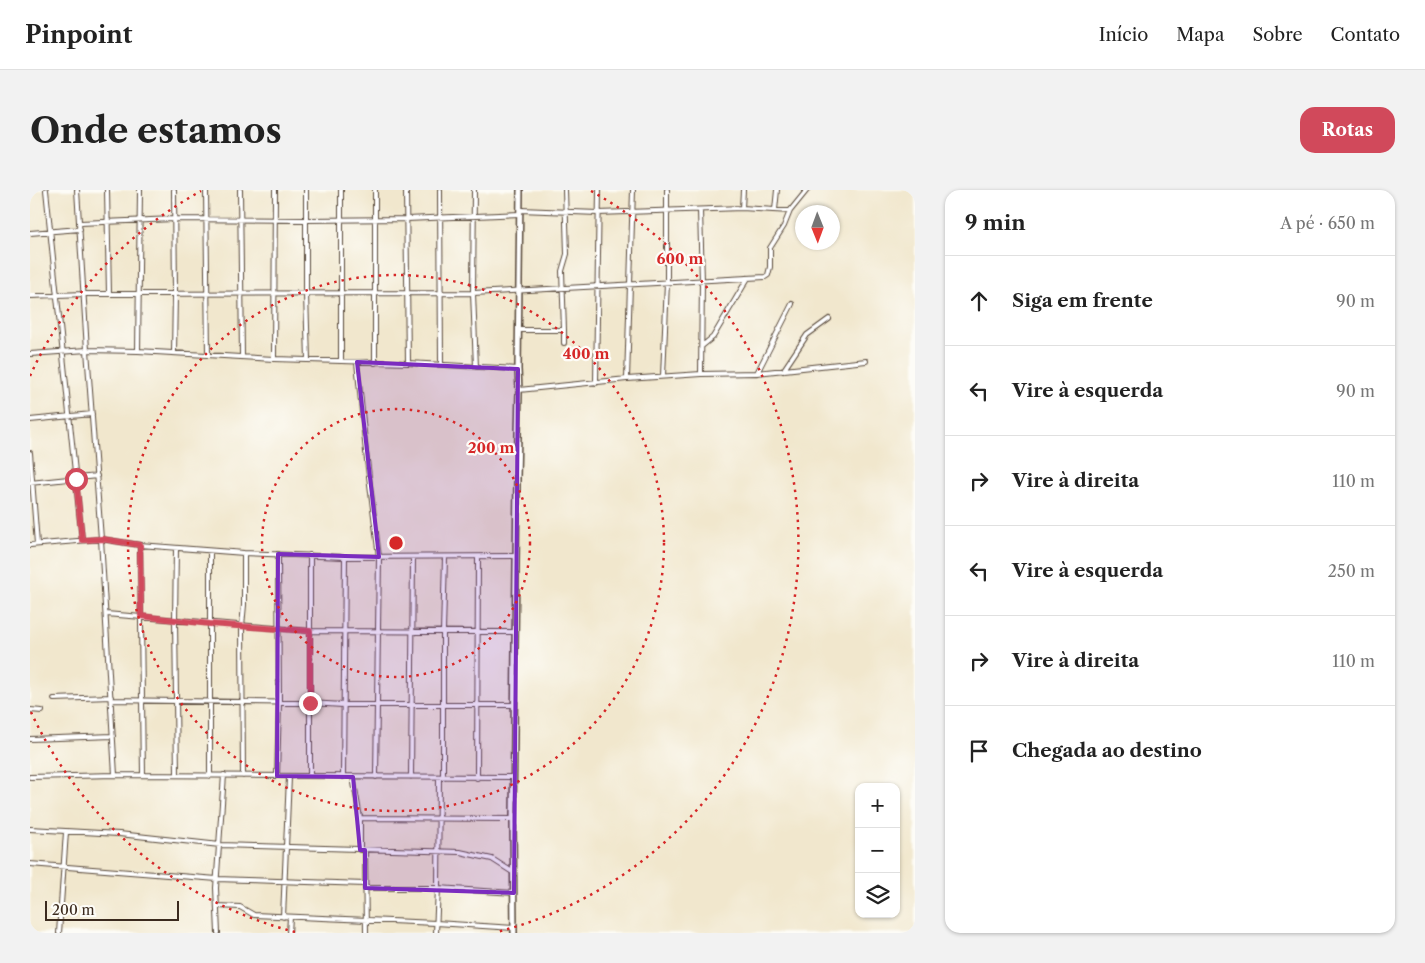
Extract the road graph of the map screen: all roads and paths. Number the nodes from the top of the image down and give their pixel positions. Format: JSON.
{"nodes":[{"id":1,"x":46,"y":190,"type":"edge"},
{"id":2,"x":77,"y":190,"type":"edge"},
{"id":3,"x":107,"y":190,"type":"edge"},
{"id":4,"x":140,"y":190,"type":"edge"},
{"id":5,"x":174,"y":190,"type":"edge"},
{"id":6,"x":206,"y":190,"type":"edge"},
{"id":7,"x":240,"y":190,"type":"edge"},
{"id":8,"x":275,"y":190,"type":"edge"},
{"id":9,"x":306,"y":190,"type":"edge"},
{"id":10,"x":341,"y":190,"type":"edge"},
{"id":11,"x":375,"y":190,"type":"edge"},
{"id":12,"x":406,"y":190,"type":"edge"},
{"id":13,"x":440,"y":190,"type":"edge"},
{"id":14,"x":474,"y":190,"type":"edge"},
{"id":15,"x":520,"y":190,"type":"edge"},
{"id":16,"x":565,"y":190,"type":"edge"},
{"id":17,"x":598,"y":190,"type":"edge"},
{"id":18,"x":633,"y":190,"type":"edge"},
{"id":19,"x":667,"y":190,"type":"edge"},
{"id":20,"x":743,"y":190,"type":"edge"},
{"id":21,"x":776,"y":190,"type":"edge"},
{"id":22,"x":807,"y":190,"type":"edge"},
{"id":23,"x":742,"y":208,"type":"junction"},
{"id":24,"x":700,"y":210,"type":"junction"},
{"id":25,"x":775,"y":210,"type":"junction"},
{"id":26,"x":667,"y":211,"type":"junction"},
{"id":27,"x":790,"y":211,"type":"junction"},
{"id":28,"x":520,"y":212,"type":"junction"},
{"id":29,"x":633,"y":212,"type":"junction"},
{"id":30,"x":566,"y":213,"type":"junction"},
{"id":31,"x":598,"y":213,"type":"junction"},
{"id":32,"x":473,"y":216,"type":"junction"},
{"id":33,"x":440,"y":217,"type":"junction"},
{"id":34,"x":174,"y":219,"type":"junction"},
{"id":35,"x":375,"y":219,"type":"junction"},
{"id":36,"x":407,"y":219,"type":"junction"},
{"id":37,"x":206,"y":220,"type":"junction"},
{"id":38,"x":240,"y":220,"type":"junction"},
{"id":39,"x":275,"y":220,"type":"junction"},
{"id":40,"x":306,"y":220,"type":"junction"},
{"id":41,"x":341,"y":220,"type":"junction"},
{"id":42,"x":139,"y":221,"type":"junction"},
{"id":43,"x":107,"y":223,"type":"junction"},
{"id":44,"x":80,"y":224,"type":"junction"},
{"id":45,"x":80,"y":229,"type":"junction"},
{"id":46,"x":50,"y":232,"type":"junction"},
{"id":47,"x":30,"y":233,"type":"edge"},
{"id":48,"x":748,"y":278,"type":"junction"},
{"id":49,"x":702,"y":281,"type":"junction"},
{"id":50,"x":667,"y":282,"type":"junction"},
{"id":51,"x":631,"y":285,"type":"junction"},
{"id":52,"x":598,"y":286,"type":"junction"},
{"id":53,"x":563,"y":288,"type":"junction"},
{"id":54,"x":518,"y":291,"type":"junction"},
{"id":55,"x":408,"y":293,"type":"junction"},
{"id":56,"x":440,"y":293,"type":"junction"},
{"id":57,"x":473,"y":293,"type":"junction"},
{"id":58,"x":84,"y":294,"type":"junction"},
{"id":59,"x":109,"y":294,"type":"junction"},
{"id":60,"x":139,"y":294,"type":"junction"},
{"id":61,"x":175,"y":294,"type":"junction"},
{"id":62,"x":208,"y":294,"type":"junction"},
{"id":63,"x":240,"y":294,"type":"junction"},
{"id":64,"x":274,"y":294,"type":"junction"},
{"id":65,"x":306,"y":294,"type":"junction"},
{"id":66,"x":342,"y":294,"type":"junction"},
{"id":67,"x":375,"y":294,"type":"junction"},
{"id":68,"x":57,"y":295,"type":"junction"},
{"id":69,"x":30,"y":296,"type":"edge"},
{"id":70,"x":792,"y":304,"type":"dead end"},
{"id":71,"x":829,"y":319,"type":"dead end"},
{"id":72,"x":518,"y":330,"type":"junction"},
{"id":73,"x":564,"y":330,"type":"junction"},
{"id":74,"x":564,"y":343,"type":"dead end"},
{"id":75,"x":702,"y":346,"type":"junction"},
{"id":76,"x":87,"y":350,"type":"junction"},
{"id":77,"x":138,"y":351,"type":"junction"},
{"id":78,"x":63,"y":352,"type":"junction"},
{"id":79,"x":174,"y":352,"type":"junction"},
{"id":80,"x":30,"y":354,"type":"edge"},
{"id":81,"x":208,"y":354,"type":"junction"},
{"id":82,"x":242,"y":356,"type":"junction"},
{"id":83,"x":274,"y":359,"type":"junction"},
{"id":84,"x":308,"y":360,"type":"junction"},
{"id":85,"x":342,"y":361,"type":"junction"},
{"id":86,"x":357,"y":362,"type":"junction"},
{"id":87,"x":376,"y":362,"type":"junction"},
{"id":88,"x":866,"y":362,"type":"dead end"},
{"id":89,"x":408,"y":363,"type":"junction"},
{"id":90,"x":441,"y":365,"type":"junction"},
{"id":91,"x":476,"y":367,"type":"junction"},
{"id":92,"x":518,"y":369,"type":"junction"},
{"id":93,"x":783,"y":370,"type":"junction"},
{"id":94,"x":757,"y":373,"type":"junction"},
{"id":95,"x":701,"y":374,"type":"junction"},
{"id":96,"x":663,"y":376,"type":"junction"},
{"id":97,"x":627,"y":379,"type":"junction"},
{"id":98,"x":596,"y":383,"type":"junction"},
{"id":99,"x":519,"y":390,"type":"junction"},
{"id":100,"x":92,"y":414,"type":"junction"},
{"id":101,"x":70,"y":416,"type":"junction"},
{"id":102,"x":30,"y":420,"type":"edge"},
{"id":103,"x":30,"y":453,"type":"edge"},
{"id":104,"x":97,"y":476,"type":"junction"},
{"id":105,"x":76,"y":479,"type":"junction"},
{"id":106,"x":32,"y":483,"type":"edge"},
{"id":107,"x":102,"y":539,"type":"junction"},
{"id":108,"x":82,"y":540,"type":"junction"},
{"id":109,"x":38,"y":544,"type":"junction"},
{"id":110,"x":30,"y":545,"type":"edge"},
{"id":111,"x":140,"y":545,"type":"junction"},
{"id":112,"x":176,"y":548,"type":"junction"},
{"id":113,"x":210,"y":551,"type":"junction"},
{"id":114,"x":244,"y":554,"type":"junction"},
{"id":115,"x":278,"y":554,"type":"junction"},
{"id":116,"x":310,"y":555,"type":"junction"},
{"id":117,"x":516,"y":556,"type":"junction"},
{"id":118,"x":345,"y":557,"type":"junction"},
{"id":119,"x":379,"y":557,"type":"junction"},
{"id":120,"x":413,"y":557,"type":"junction"},
{"id":121,"x":445,"y":558,"type":"junction"},
{"id":122,"x":478,"y":558,"type":"junction"},
{"id":123,"x":106,"y":614,"type":"junction"},
{"id":124,"x":141,"y":616,"type":"junction"},
{"id":125,"x":174,"y":620,"type":"junction"},
{"id":126,"x":210,"y":624,"type":"junction"},
{"id":127,"x":242,"y":626,"type":"junction"},
{"id":128,"x":278,"y":628,"type":"junction"},
{"id":129,"x":310,"y":631,"type":"junction"},
{"id":130,"x":345,"y":631,"type":"junction"},
{"id":131,"x":378,"y":631,"type":"junction"},
{"id":132,"x":411,"y":632,"type":"junction"},
{"id":133,"x":443,"y":632,"type":"junction"},
{"id":134,"x":478,"y":632,"type":"junction"},
{"id":135,"x":516,"y":632,"type":"junction"},
{"id":136,"x":54,"y":699,"type":"dead end"},
{"id":137,"x":111,"y":699,"type":"junction"},
{"id":138,"x":143,"y":701,"type":"junction"},
{"id":139,"x":177,"y":701,"type":"junction"},
{"id":140,"x":210,"y":702,"type":"junction"},
{"id":141,"x":243,"y":702,"type":"junction"},
{"id":142,"x":278,"y":702,"type":"junction"},
{"id":143,"x":310,"y":703,"type":"junction"},
{"id":144,"x":343,"y":705,"type":"junction"},
{"id":145,"x":378,"y":705,"type":"junction"},
{"id":146,"x":410,"y":705,"type":"junction"},
{"id":147,"x":443,"y":705,"type":"junction"},
{"id":148,"x":515,"y":705,"type":"junction"},
{"id":149,"x":477,"y":706,"type":"junction"},
{"id":150,"x":30,"y":710,"type":"edge"},
{"id":151,"x":42,"y":711,"type":"dead end"},
{"id":152,"x":113,"y":736,"type":"junction"},
{"id":153,"x":30,"y":739,"type":"edge"},
{"id":154,"x":116,"y":775,"type":"junction"},
{"id":155,"x":143,"y":775,"type":"junction"},
{"id":156,"x":177,"y":775,"type":"junction"},
{"id":157,"x":224,"y":775,"type":"junction"},
{"id":158,"x":210,"y":776,"type":"junction"},
{"id":159,"x":243,"y":776,"type":"junction"},
{"id":160,"x":277,"y":776,"type":"junction"},
{"id":161,"x":310,"y":776,"type":"junction"},
{"id":162,"x":30,"y":777,"type":"edge"},
{"id":163,"x":289,"y":777,"type":"junction"},
{"id":164,"x":343,"y":777,"type":"junction"},
{"id":165,"x":353,"y":777,"type":"junction"},
{"id":166,"x":376,"y":777,"type":"junction"},
{"id":167,"x":410,"y":777,"type":"junction"},
{"id":168,"x":514,"y":777,"type":"junction"},
{"id":169,"x":441,"y":778,"type":"junction"},
{"id":170,"x":477,"y":778,"type":"junction"},
{"id":171,"x":360,"y":818,"type":"junction"},
{"id":172,"x":438,"y":818,"type":"junction"},
{"id":173,"x":513,"y":819,"type":"junction"},
{"id":174,"x":30,"y":829,"type":"edge"},
{"id":175,"x":66,"y":832,"type":"junction"},
{"id":176,"x":220,"y":845,"type":"junction"},
{"id":177,"x":286,"y":846,"type":"junction"},
{"id":178,"x":362,"y":850,"type":"junction"},
{"id":179,"x":438,"y":853,"type":"junction"},
{"id":180,"x":30,"y":864,"type":"edge"},
{"id":181,"x":63,"y":867,"type":"junction"},
{"id":182,"x":514,"y":873,"type":"junction"},
{"id":183,"x":217,"y":879,"type":"junction"},
{"id":184,"x":284,"y":881,"type":"junction"},
{"id":185,"x":365,"y":886,"type":"junction"},
{"id":186,"x":438,"y":888,"type":"junction"},
{"id":187,"x":514,"y":893,"type":"junction"},
{"id":188,"x":217,"y":906,"type":"junction"},
{"id":189,"x":284,"y":917,"type":"junction"},
{"id":190,"x":290,"y":917,"type":"junction"},
{"id":191,"x":366,"y":920,"type":"junction"},
{"id":192,"x":436,"y":923,"type":"junction"},
{"id":193,"x":514,"y":931,"type":"edge"},
{"id":194,"x":58,"y":933,"type":"edge"},
{"id":195,"x":218,"y":933,"type":"edge"},
{"id":196,"x":289,"y":933,"type":"edge"},
{"id":197,"x":366,"y":933,"type":"edge"},
{"id":198,"x":436,"y":933,"type":"edge"}],
"edges":[{"from":1,"to":46,"type":"street"},
{"from":2,"to":44,"type":"street"},
{"from":3,"to":43,"type":"street"},
{"from":4,"to":42,"type":"street"},
{"from":5,"to":34,"type":"street"},
{"from":6,"to":37,"type":"street"},
{"from":7,"to":38,"type":"street"},
{"from":8,"to":39,"type":"street"},
{"from":9,"to":40,"type":"street"},
{"from":10,"to":41,"type":"street"},
{"from":11,"to":35,"type":"street"},
{"from":12,"to":36,"type":"street"},
{"from":13,"to":33,"type":"street"},
{"from":14,"to":32,"type":"street"},
{"from":15,"to":28,"type":"street"},
{"from":16,"to":30,"type":"street"},
{"from":17,"to":31,"type":"street"},
{"from":18,"to":29,"type":"street"},
{"from":19,"to":26,"type":"street"},
{"from":20,"to":23,"type":"street"},
{"from":21,"to":25,"type":"street"},
{"from":22,"to":27,"type":"street"},
{"from":23,"to":24,"type":"street"},
{"from":23,"to":25,"type":"street"},
{"from":24,"to":26,"type":"street"},
{"from":24,"to":49,"type":"street"},
{"from":25,"to":27,"type":"street"},
{"from":26,"to":29,"type":"street"},
{"from":26,"to":50,"type":"street"},
{"from":27,"to":48,"type":"street"},
{"from":28,"to":30,"type":"street"},
{"from":28,"to":32,"type":"street"},
{"from":28,"to":54,"type":"street"},
{"from":29,"to":31,"type":"street"},
{"from":29,"to":51,"type":"street"},
{"from":30,"to":31,"type":"street"},
{"from":30,"to":53,"type":"street"},
{"from":31,"to":52,"type":"street"},
{"from":32,"to":33,"type":"street"},
{"from":32,"to":57,"type":"street"},
{"from":33,"to":36,"type":"street"},
{"from":33,"to":56,"type":"street"},
{"from":34,"to":37,"type":"street"},
{"from":34,"to":42,"type":"street"},
{"from":34,"to":61,"type":"street"},
{"from":35,"to":36,"type":"street"},
{"from":35,"to":41,"type":"street"},
{"from":35,"to":67,"type":"street"},
{"from":36,"to":55,"type":"street"},
{"from":37,"to":38,"type":"street"},
{"from":37,"to":62,"type":"street"},
{"from":38,"to":39,"type":"street"},
{"from":38,"to":63,"type":"street"},
{"from":39,"to":40,"type":"street"},
{"from":39,"to":64,"type":"street"},
{"from":40,"to":41,"type":"street"},
{"from":40,"to":65,"type":"street"},
{"from":41,"to":66,"type":"street"},
{"from":42,"to":43,"type":"street"},
{"from":42,"to":60,"type":"street"},
{"from":43,"to":44,"type":"street"},
{"from":43,"to":59,"type":"street"},
{"from":44,"to":45,"type":"street"},
{"from":45,"to":46,"type":"street"},
{"from":45,"to":58,"type":"street"},
{"from":46,"to":47,"type":"street"},
{"from":46,"to":68,"type":"street"},
{"from":48,"to":49,"type":"street"},
{"from":48,"to":75,"type":"street"},
{"from":49,"to":50,"type":"street"},
{"from":49,"to":75,"type":"street"},
{"from":50,"to":51,"type":"street"},
{"from":50,"to":96,"type":"street"},
{"from":51,"to":52,"type":"street"},
{"from":51,"to":97,"type":"street"},
{"from":52,"to":53,"type":"street"},
{"from":52,"to":98,"type":"street"},
{"from":53,"to":54,"type":"street"},
{"from":53,"to":73,"type":"street"},
{"from":54,"to":57,"type":"street"},
{"from":54,"to":72,"type":"street"},
{"from":55,"to":56,"type":"street"},
{"from":55,"to":67,"type":"street"},
{"from":55,"to":89,"type":"street"},
{"from":56,"to":57,"type":"street"},
{"from":56,"to":90,"type":"street"},
{"from":57,"to":91,"type":"street"},
{"from":58,"to":59,"type":"street"},
{"from":58,"to":68,"type":"street"},
{"from":58,"to":76,"type":"street"},
{"from":59,"to":60,"type":"street"},
{"from":60,"to":61,"type":"street"},
{"from":60,"to":77,"type":"street"},
{"from":61,"to":62,"type":"street"},
{"from":61,"to":79,"type":"street"},
{"from":62,"to":63,"type":"street"},
{"from":62,"to":81,"type":"street"},
{"from":63,"to":64,"type":"street"},
{"from":63,"to":82,"type":"street"},
{"from":64,"to":65,"type":"street"},
{"from":64,"to":83,"type":"street"},
{"from":65,"to":66,"type":"street"},
{"from":65,"to":84,"type":"street"},
{"from":66,"to":67,"type":"street"},
{"from":66,"to":85,"type":"street"},
{"from":67,"to":87,"type":"street"},
{"from":68,"to":69,"type":"street"},
{"from":68,"to":78,"type":"street"},
{"from":70,"to":94,"type":"street"},
{"from":71,"to":93,"type":"street"},
{"from":72,"to":73,"type":"street"},
{"from":72,"to":92,"type":"street"},
{"from":73,"to":74,"type":"street"},
{"from":75,"to":95,"type":"street"},
{"from":76,"to":77,"type":"street"},
{"from":76,"to":78,"type":"street"},
{"from":76,"to":100,"type":"street"},
{"from":77,"to":79,"type":"street"},
{"from":78,"to":80,"type":"street"},
{"from":78,"to":101,"type":"street"},
{"from":79,"to":81,"type":"street"},
{"from":81,"to":82,"type":"street"},
{"from":82,"to":83,"type":"street"},
{"from":83,"to":84,"type":"street"},
{"from":84,"to":85,"type":"street"},
{"from":85,"to":86,"type":"street"},
{"from":86,"to":87,"type":"street"},
{"from":86,"to":119,"type":"street"},
{"from":87,"to":89,"type":"street"},
{"from":88,"to":93,"type":"street"},
{"from":89,"to":90,"type":"street"},
{"from":90,"to":91,"type":"street"},
{"from":91,"to":92,"type":"street"},
{"from":92,"to":99,"type":"street"},
{"from":93,"to":94,"type":"street"},
{"from":94,"to":95,"type":"street"},
{"from":95,"to":96,"type":"street"},
{"from":96,"to":97,"type":"street"},
{"from":97,"to":98,"type":"street"},
{"from":98,"to":99,"type":"street"},
{"from":99,"to":117,"type":"street"},
{"from":100,"to":101,"type":"street"},
{"from":100,"to":104,"type":"street"},
{"from":101,"to":102,"type":"street"},
{"from":101,"to":105,"type":"street"},
{"from":103,"to":106,"type":"street"},
{"from":104,"to":105,"type":"street"},
{"from":104,"to":107,"type":"street"},
{"from":105,"to":106,"type":"street"},
{"from":105,"to":108,"type":"street"},
{"from":106,"to":109,"type":"street"},
{"from":107,"to":108,"type":"street"},
{"from":107,"to":111,"type":"street"},
{"from":107,"to":123,"type":"street"},
{"from":108,"to":109,"type":"street"},
{"from":109,"to":110,"type":"street"},
{"from":111,"to":112,"type":"street"},
{"from":111,"to":124,"type":"street"},
{"from":112,"to":113,"type":"street"},
{"from":112,"to":125,"type":"street"},
{"from":113,"to":114,"type":"street"},
{"from":113,"to":126,"type":"street"},
{"from":114,"to":115,"type":"street"},
{"from":114,"to":127,"type":"street"},
{"from":115,"to":116,"type":"street"},
{"from":115,"to":128,"type":"street"},
{"from":116,"to":118,"type":"street"},
{"from":116,"to":129,"type":"street"},
{"from":117,"to":122,"type":"street"},
{"from":117,"to":135,"type":"street"},
{"from":118,"to":119,"type":"street"},
{"from":118,"to":130,"type":"street"},
{"from":119,"to":120,"type":"street"},
{"from":119,"to":131,"type":"street"},
{"from":120,"to":121,"type":"street"},
{"from":120,"to":132,"type":"street"},
{"from":121,"to":122,"type":"street"},
{"from":121,"to":133,"type":"street"},
{"from":122,"to":134,"type":"street"},
{"from":123,"to":124,"type":"street"},
{"from":123,"to":137,"type":"street"},
{"from":124,"to":125,"type":"street"},
{"from":124,"to":138,"type":"street"},
{"from":125,"to":126,"type":"street"},
{"from":125,"to":139,"type":"street"},
{"from":126,"to":127,"type":"street"},
{"from":126,"to":140,"type":"street"},
{"from":127,"to":128,"type":"street"},
{"from":127,"to":141,"type":"street"},
{"from":128,"to":129,"type":"street"},
{"from":128,"to":142,"type":"street"},
{"from":129,"to":130,"type":"street"},
{"from":129,"to":143,"type":"street"},
{"from":130,"to":131,"type":"street"},
{"from":130,"to":144,"type":"street"},
{"from":131,"to":132,"type":"street"},
{"from":131,"to":145,"type":"street"},
{"from":132,"to":133,"type":"street"},
{"from":132,"to":146,"type":"street"},
{"from":133,"to":134,"type":"street"},
{"from":133,"to":147,"type":"street"},
{"from":134,"to":135,"type":"street"},
{"from":134,"to":149,"type":"street"},
{"from":135,"to":148,"type":"street"},
{"from":136,"to":137,"type":"street"},
{"from":137,"to":138,"type":"street"},
{"from":137,"to":152,"type":"street"},
{"from":138,"to":139,"type":"street"},
{"from":138,"to":155,"type":"street"},
{"from":139,"to":140,"type":"street"},
{"from":139,"to":156,"type":"street"},
{"from":140,"to":141,"type":"street"},
{"from":140,"to":158,"type":"street"},
{"from":141,"to":142,"type":"street"},
{"from":141,"to":159,"type":"street"},
{"from":142,"to":143,"type":"street"},
{"from":142,"to":160,"type":"street"},
{"from":143,"to":144,"type":"street"},
{"from":143,"to":161,"type":"street"},
{"from":144,"to":145,"type":"street"},
{"from":144,"to":164,"type":"street"},
{"from":145,"to":146,"type":"street"},
{"from":145,"to":166,"type":"street"},
{"from":146,"to":147,"type":"street"},
{"from":146,"to":167,"type":"street"},
{"from":147,"to":149,"type":"street"},
{"from":147,"to":169,"type":"street"},
{"from":148,"to":149,"type":"street"},
{"from":148,"to":168,"type":"street"},
{"from":149,"to":170,"type":"street"},
{"from":150,"to":151,"type":"street"},
{"from":152,"to":153,"type":"street"},
{"from":152,"to":154,"type":"street"},
{"from":154,"to":155,"type":"street"},
{"from":154,"to":162,"type":"street"},
{"from":155,"to":156,"type":"street"},
{"from":156,"to":158,"type":"street"},
{"from":157,"to":158,"type":"street"},
{"from":157,"to":159,"type":"street"},
{"from":157,"to":176,"type":"street"},
{"from":159,"to":160,"type":"street"},
{"from":160,"to":163,"type":"street"},
{"from":161,"to":163,"type":"street"},
{"from":161,"to":164,"type":"street"},
{"from":163,"to":177,"type":"street"},
{"from":164,"to":165,"type":"street"},
{"from":165,"to":166,"type":"street"},
{"from":165,"to":171,"type":"street"},
{"from":166,"to":167,"type":"street"},
{"from":167,"to":169,"type":"street"},
{"from":168,"to":170,"type":"street"},
{"from":168,"to":173,"type":"street"},
{"from":169,"to":170,"type":"street"},
{"from":169,"to":172,"type":"street"},
{"from":171,"to":172,"type":"street"},
{"from":171,"to":178,"type":"street"},
{"from":172,"to":173,"type":"street"},
{"from":172,"to":179,"type":"street"},
{"from":173,"to":182,"type":"street"},
{"from":174,"to":175,"type":"street"},
{"from":175,"to":176,"type":"street"},
{"from":175,"to":181,"type":"street"},
{"from":176,"to":177,"type":"street"},
{"from":176,"to":183,"type":"street"},
{"from":177,"to":178,"type":"street"},
{"from":177,"to":184,"type":"street"},
{"from":178,"to":179,"type":"street"},
{"from":178,"to":185,"type":"street"},
{"from":179,"to":182,"type":"street"},
{"from":179,"to":186,"type":"street"},
{"from":180,"to":181,"type":"street"},
{"from":181,"to":183,"type":"street"},
{"from":181,"to":194,"type":"street"},
{"from":182,"to":187,"type":"street"},
{"from":183,"to":184,"type":"street"},
{"from":183,"to":188,"type":"street"},
{"from":184,"to":185,"type":"street"},
{"from":184,"to":189,"type":"street"},
{"from":185,"to":186,"type":"street"},
{"from":185,"to":191,"type":"street"},
{"from":186,"to":187,"type":"street"},
{"from":186,"to":192,"type":"street"},
{"from":187,"to":193,"type":"street"},
{"from":188,"to":189,"type":"street"},
{"from":188,"to":195,"type":"street"},
{"from":189,"to":190,"type":"street"},
{"from":190,"to":191,"type":"street"},
{"from":190,"to":196,"type":"street"},
{"from":191,"to":192,"type":"street"},
{"from":191,"to":197,"type":"street"},
{"from":192,"to":193,"type":"street"},
{"from":192,"to":198,"type":"street"}]}
